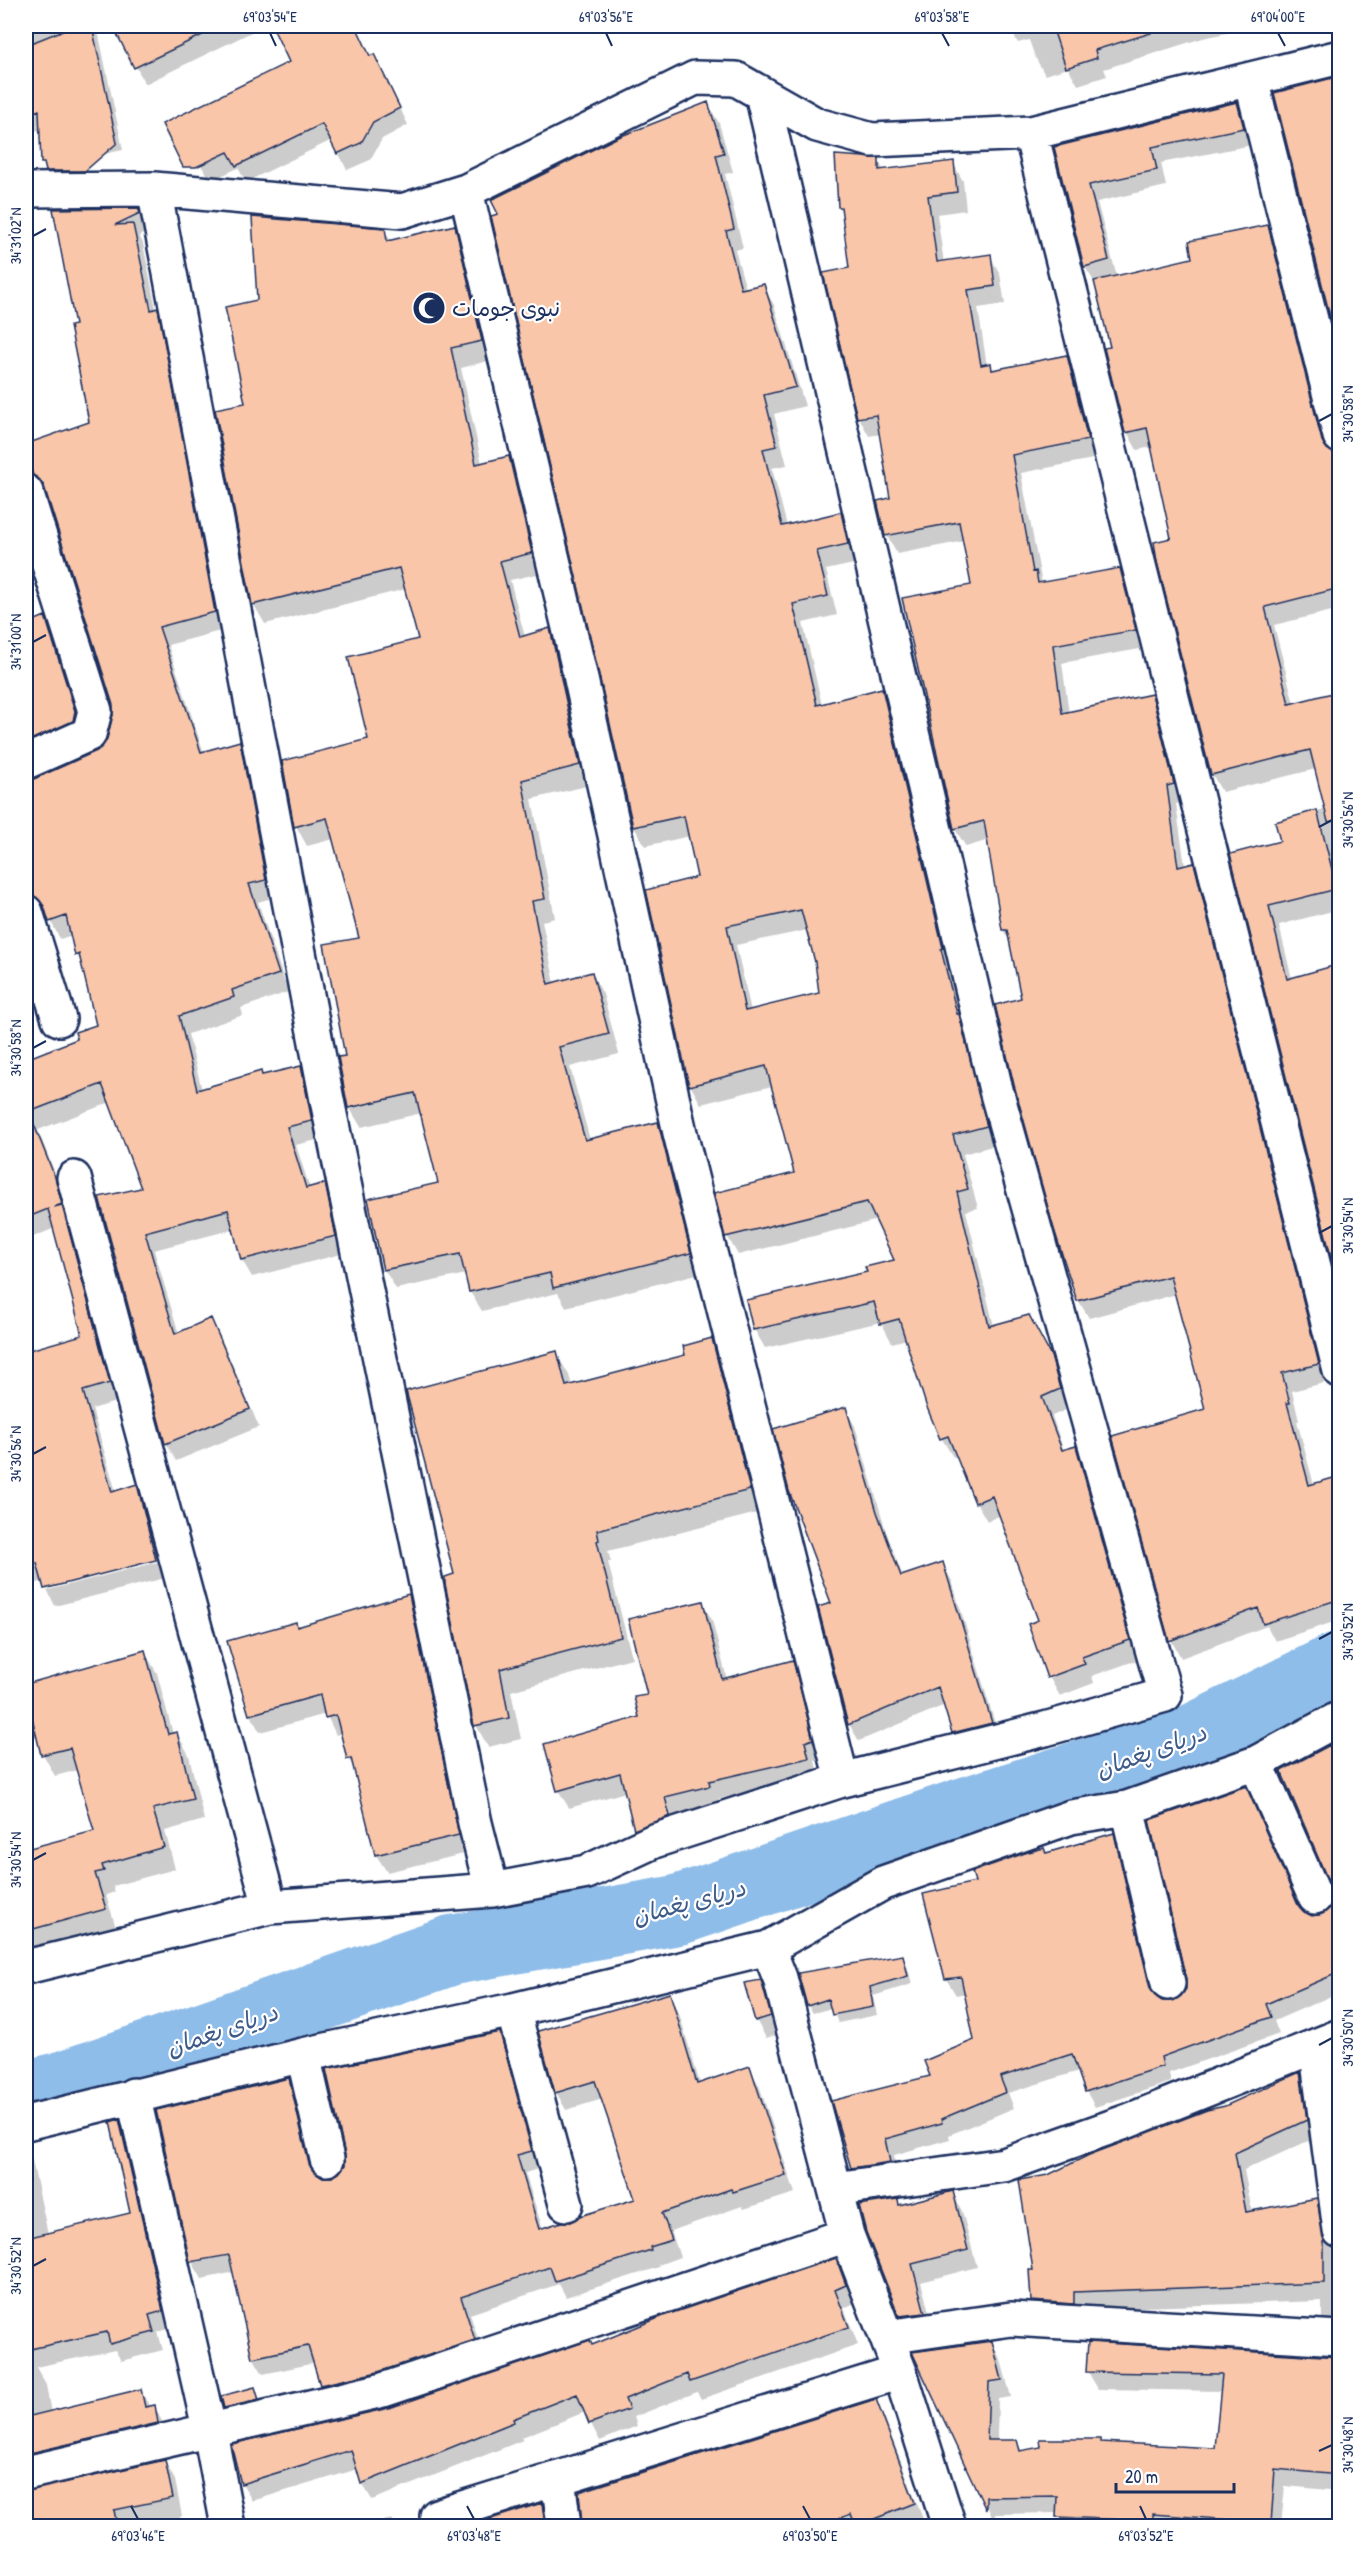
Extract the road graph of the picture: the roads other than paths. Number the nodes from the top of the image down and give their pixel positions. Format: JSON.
{"nodes":[{"id":1,"x":1340,"y":57,"type":"edge"},
{"id":2,"x":1251,"y":79,"type":"junction"},
{"id":3,"x":762,"y":94,"type":"junction"},
{"id":4,"x":1031,"y":133,"type":"junction"},
{"id":5,"x":154,"y":189,"type":"junction"},
{"id":6,"x":26,"y":190,"type":"edge"},
{"id":7,"x":466,"y":191,"type":"junction"},
{"id":8,"x":1340,"y":436,"type":"edge"},
{"id":9,"x":26,"y":492,"type":"edge"},
{"id":10,"x":26,"y":762,"type":"edge"},
{"id":11,"x":26,"y":912,"type":"edge"},
{"id":12,"x":59,"y":1019,"type":"dead end"},
{"id":13,"x":74,"y":1178,"type":"dead end"},
{"id":14,"x":1340,"y":1371,"type":"edge"},
{"id":15,"x":1340,"y":1718,"type":"edge"},
{"id":16,"x":1256,"y":1763,"type":"junction"},
{"id":17,"x":842,"y":1780,"type":"junction"},
{"id":18,"x":1127,"y":1808,"type":"junction"},
{"id":19,"x":492,"y":1890,"type":"junction"},
{"id":20,"x":1316,"y":1897,"type":"dead end"},
{"id":21,"x":270,"y":1907,"type":"junction"},
{"id":22,"x":768,"y":1948,"type":"junction"},
{"id":23,"x":26,"y":1967,"type":"edge"},
{"id":24,"x":1168,"y":1983,"type":"dead end"},
{"id":25,"x":513,"y":2010,"type":"junction"},
{"id":26,"x":1328,"y":2041,"type":"edge"},
{"id":27,"x":303,"y":2055,"type":"junction"},
{"id":28,"x":133,"y":2095,"type":"junction"},
{"id":29,"x":26,"y":2123,"type":"edge"},
{"id":30,"x":327,"y":2159,"type":"dead end"},
{"id":31,"x":835,"y":2189,"type":"junction"},
{"id":32,"x":566,"y":2204,"type":"dead end"},
{"id":33,"x":1340,"y":2230,"type":"edge"},
{"id":34,"x":847,"y":2235,"type":"junction"},
{"id":35,"x":887,"y":2337,"type":"junction"},
{"id":36,"x":1340,"y":2338,"type":"edge"},
{"id":37,"x":900,"y":2372,"type":"junction"},
{"id":38,"x":210,"y":2432,"type":"junction"},
{"id":39,"x":26,"y":2473,"type":"edge"},
{"id":40,"x":558,"y":2478,"type":"junction"},
{"id":41,"x":437,"y":2516,"type":"dead end"},
{"id":42,"x":228,"y":2526,"type":"edge"},
{"id":43,"x":564,"y":2526,"type":"edge"},
{"id":44,"x":949,"y":2526,"type":"edge"}],
"edges":[{"from":1,"to":2,"type":"street"},
{"from":2,"to":4,"type":"street"},
{"from":2,"to":8,"type":"street"},
{"from":3,"to":4,"type":"street"},
{"from":3,"to":7,"type":"street"},
{"from":3,"to":17,"type":"street"},
{"from":4,"to":14,"type":"street"},
{"from":5,"to":6,"type":"street"},
{"from":5,"to":7,"type":"street"},
{"from":5,"to":19,"type":"street"},
{"from":7,"to":17,"type":"street"},
{"from":9,"to":10,"type":"street"},
{"from":11,"to":12,"type":"street"},
{"from":13,"to":21,"type":"street"},
{"from":15,"to":16,"type":"street"},
{"from":16,"to":18,"type":"street"},
{"from":16,"to":20,"type":"street"},
{"from":17,"to":19,"type":"street"},
{"from":18,"to":22,"type":"street"},
{"from":18,"to":24,"type":"street"},
{"from":19,"to":21,"type":"street"},
{"from":21,"to":23,"type":"street"},
{"from":22,"to":25,"type":"street"},
{"from":22,"to":31,"type":"street"},
{"from":25,"to":27,"type":"street"},
{"from":25,"to":32,"type":"street"},
{"from":26,"to":31,"type":"street"},
{"from":26,"to":33,"type":"street"},
{"from":27,"to":28,"type":"street"},
{"from":27,"to":30,"type":"street"},
{"from":28,"to":29,"type":"street"},
{"from":28,"to":38,"type":"street"},
{"from":31,"to":34,"type":"street"},
{"from":34,"to":35,"type":"street"},
{"from":34,"to":38,"type":"street"},
{"from":35,"to":36,"type":"street"},
{"from":35,"to":37,"type":"street"},
{"from":37,"to":40,"type":"street"},
{"from":37,"to":44,"type":"street"},
{"from":38,"to":39,"type":"street"},
{"from":38,"to":42,"type":"street"},
{"from":40,"to":41,"type":"street"},
{"from":40,"to":43,"type":"street"}]}
